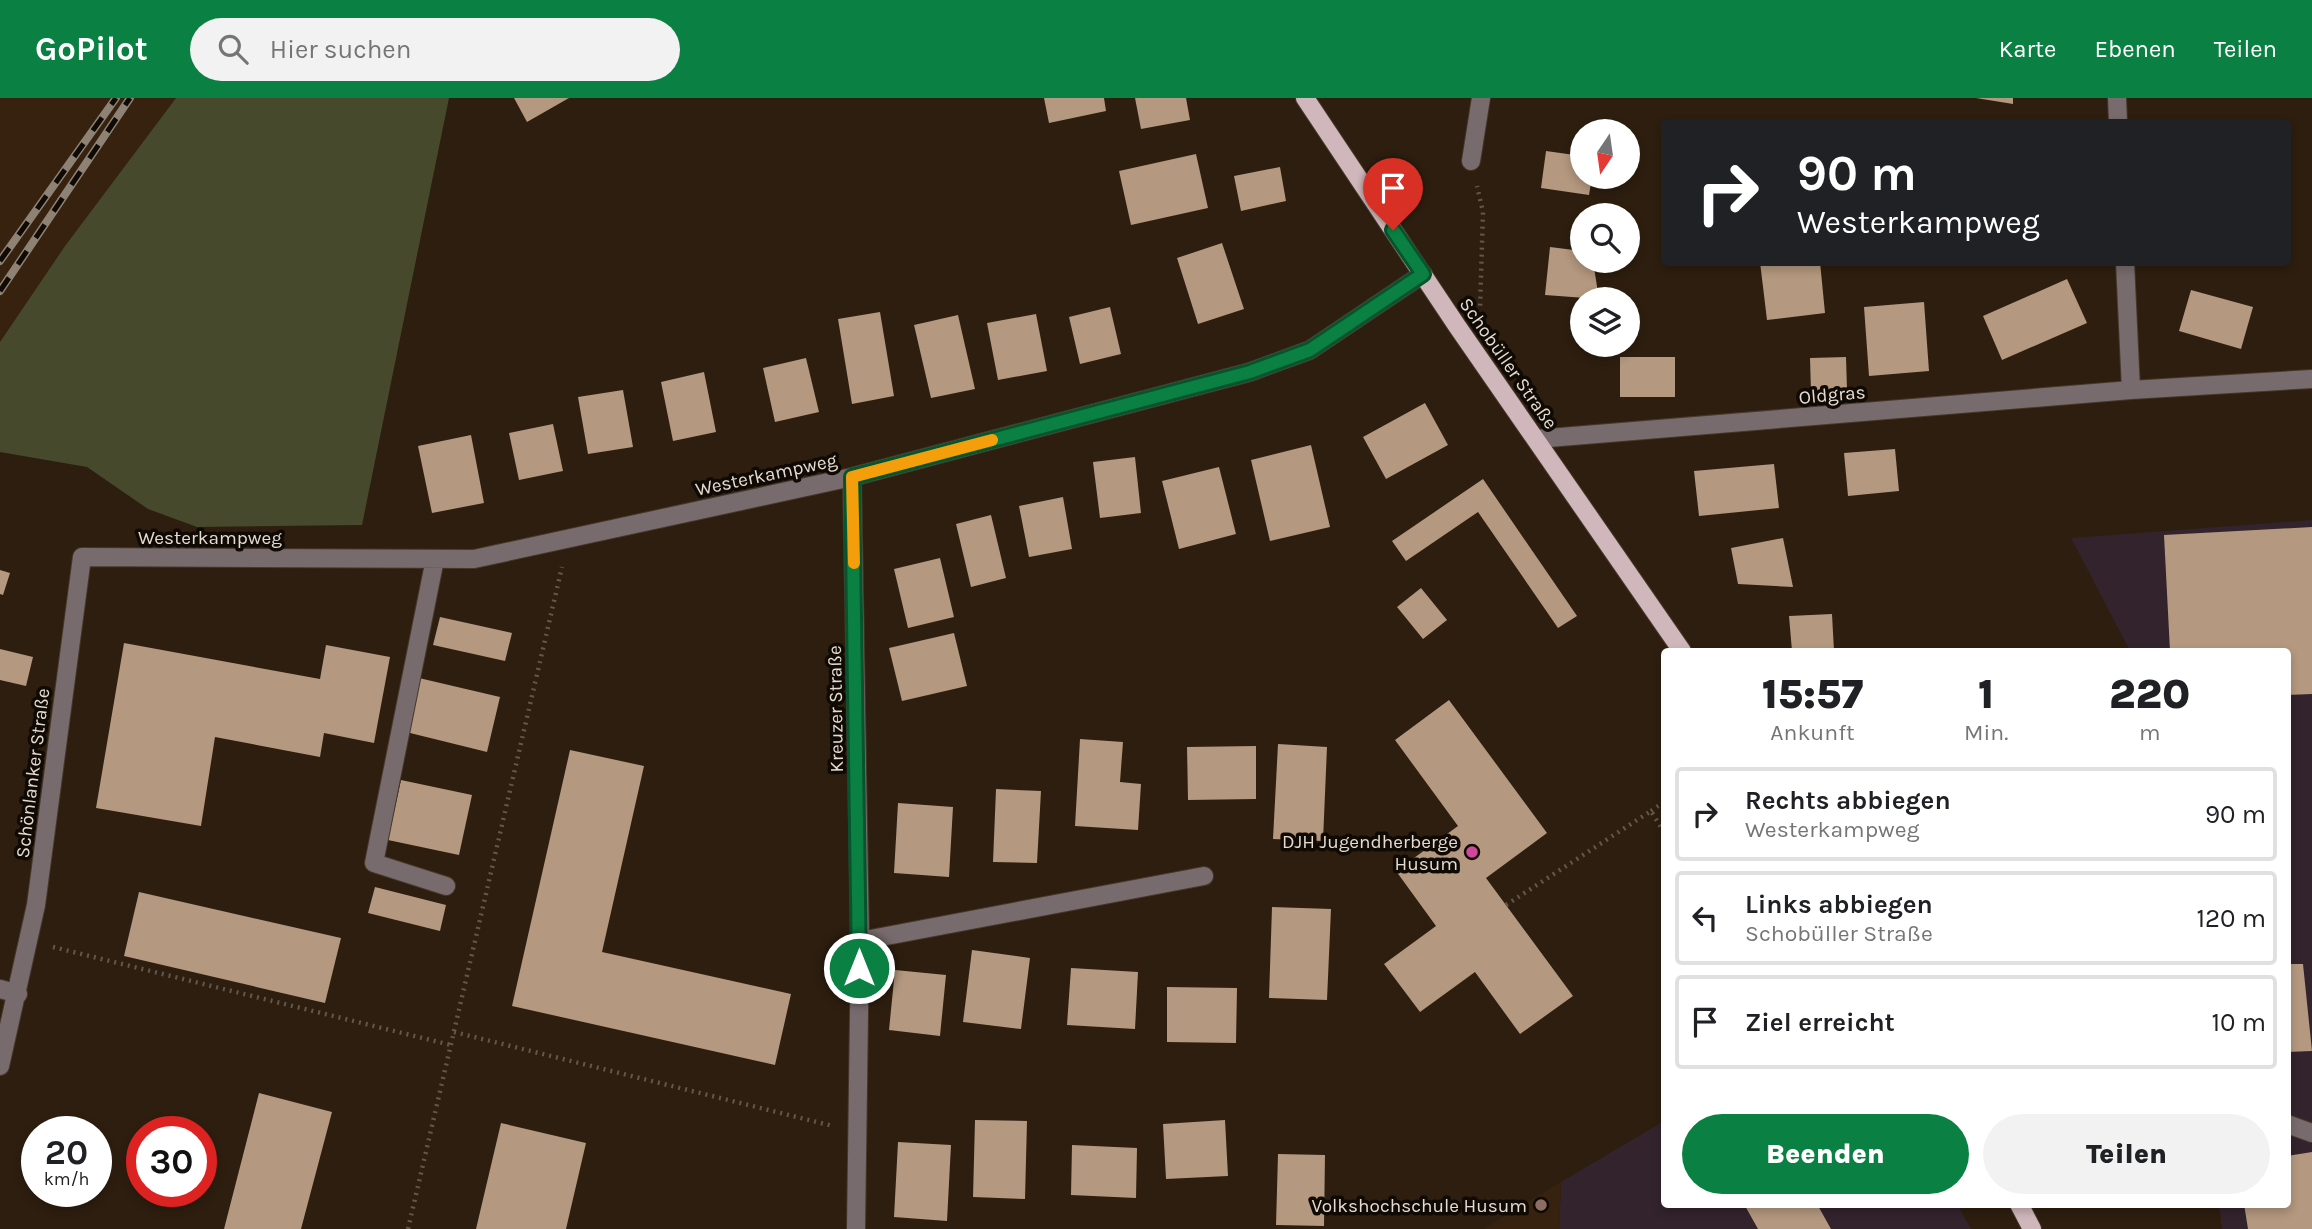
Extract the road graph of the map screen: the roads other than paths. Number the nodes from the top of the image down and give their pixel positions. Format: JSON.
{"nodes":[{"id":1,"x":1305,"y":98,"type":"edge"},
{"id":2,"x":1481,"y":98,"type":"edge"},
{"id":3,"x":2117,"y":98,"type":"edge"},
{"id":4,"x":2118,"y":119,"type":"edge"},
{"id":5,"x":1471,"y":161,"type":"road end"},
{"id":6,"x":2125,"y":266,"type":"edge"},
{"id":7,"x":1423,"y":274,"type":"junction"},
{"id":8,"x":2312,"y":379,"type":"edge"},
{"id":9,"x":2131,"y":390,"type":"junction"},
{"id":10,"x":1536,"y":439,"type":"junction"},
{"id":11,"x":852,"y":477,"type":"junction"},
{"id":12,"x":82,"y":557,"type":"joint"},
{"id":13,"x":435,"y":559,"type":"junction"},
{"id":14,"x":1680,"y":648,"type":"edge"},
{"id":15,"x":1204,"y":876,"type":"dead end"},
{"id":16,"x":446,"y":886,"type":"dead end"},
{"id":17,"x":860,"y":941,"type":"junction"},
{"id":18,"x":9,"y":992,"type":"edge"},
{"id":19,"x":0,"y":1066,"type":"edge"},
{"id":20,"x":2291,"y":1125,"type":"edge"},
{"id":21,"x":2312,"y":1133,"type":"edge"},
{"id":22,"x":2021,"y":1208,"type":"edge"},
{"id":23,"x":856,"y":1229,"type":"edge"},
{"id":24,"x":2032,"y":1229,"type":"edge"}],
"edges":[{"from":1,"to":7,"type":"main road","name":"Schobüller Straße"},
{"from":2,"to":5,"type":"street"},
{"from":3,"to":4,"type":"street"},
{"from":6,"to":9,"type":"street"},
{"from":7,"to":10,"type":"main road","name":"Schobüller Straße"},
{"from":7,"to":11,"type":"street","name":"Westerkampweg"},
{"from":8,"to":9,"type":"street","name":"Oldgras"},
{"from":9,"to":10,"type":"street","name":"Oldgras"},
{"from":10,"to":14,"type":"main road","name":"Schobüller Straße"},
{"from":11,"to":13,"type":"street","name":"Westerkampweg"},
{"from":11,"to":17,"type":"street","name":"Kreuzer Straße"},
{"from":12,"to":13,"type":"street","name":"Westerkampweg"},
{"from":12,"to":18,"type":"street","name":"Schönlanker Straße"},
{"from":13,"to":16,"type":"street"},
{"from":15,"to":17,"type":"street"},
{"from":17,"to":23,"type":"street","name":"Kreuzer Straße"},
{"from":18,"to":19,"type":"street","name":"Schönlanker Straße"},
{"from":20,"to":21,"type":"street"},
{"from":22,"to":24,"type":"main road"}]}
